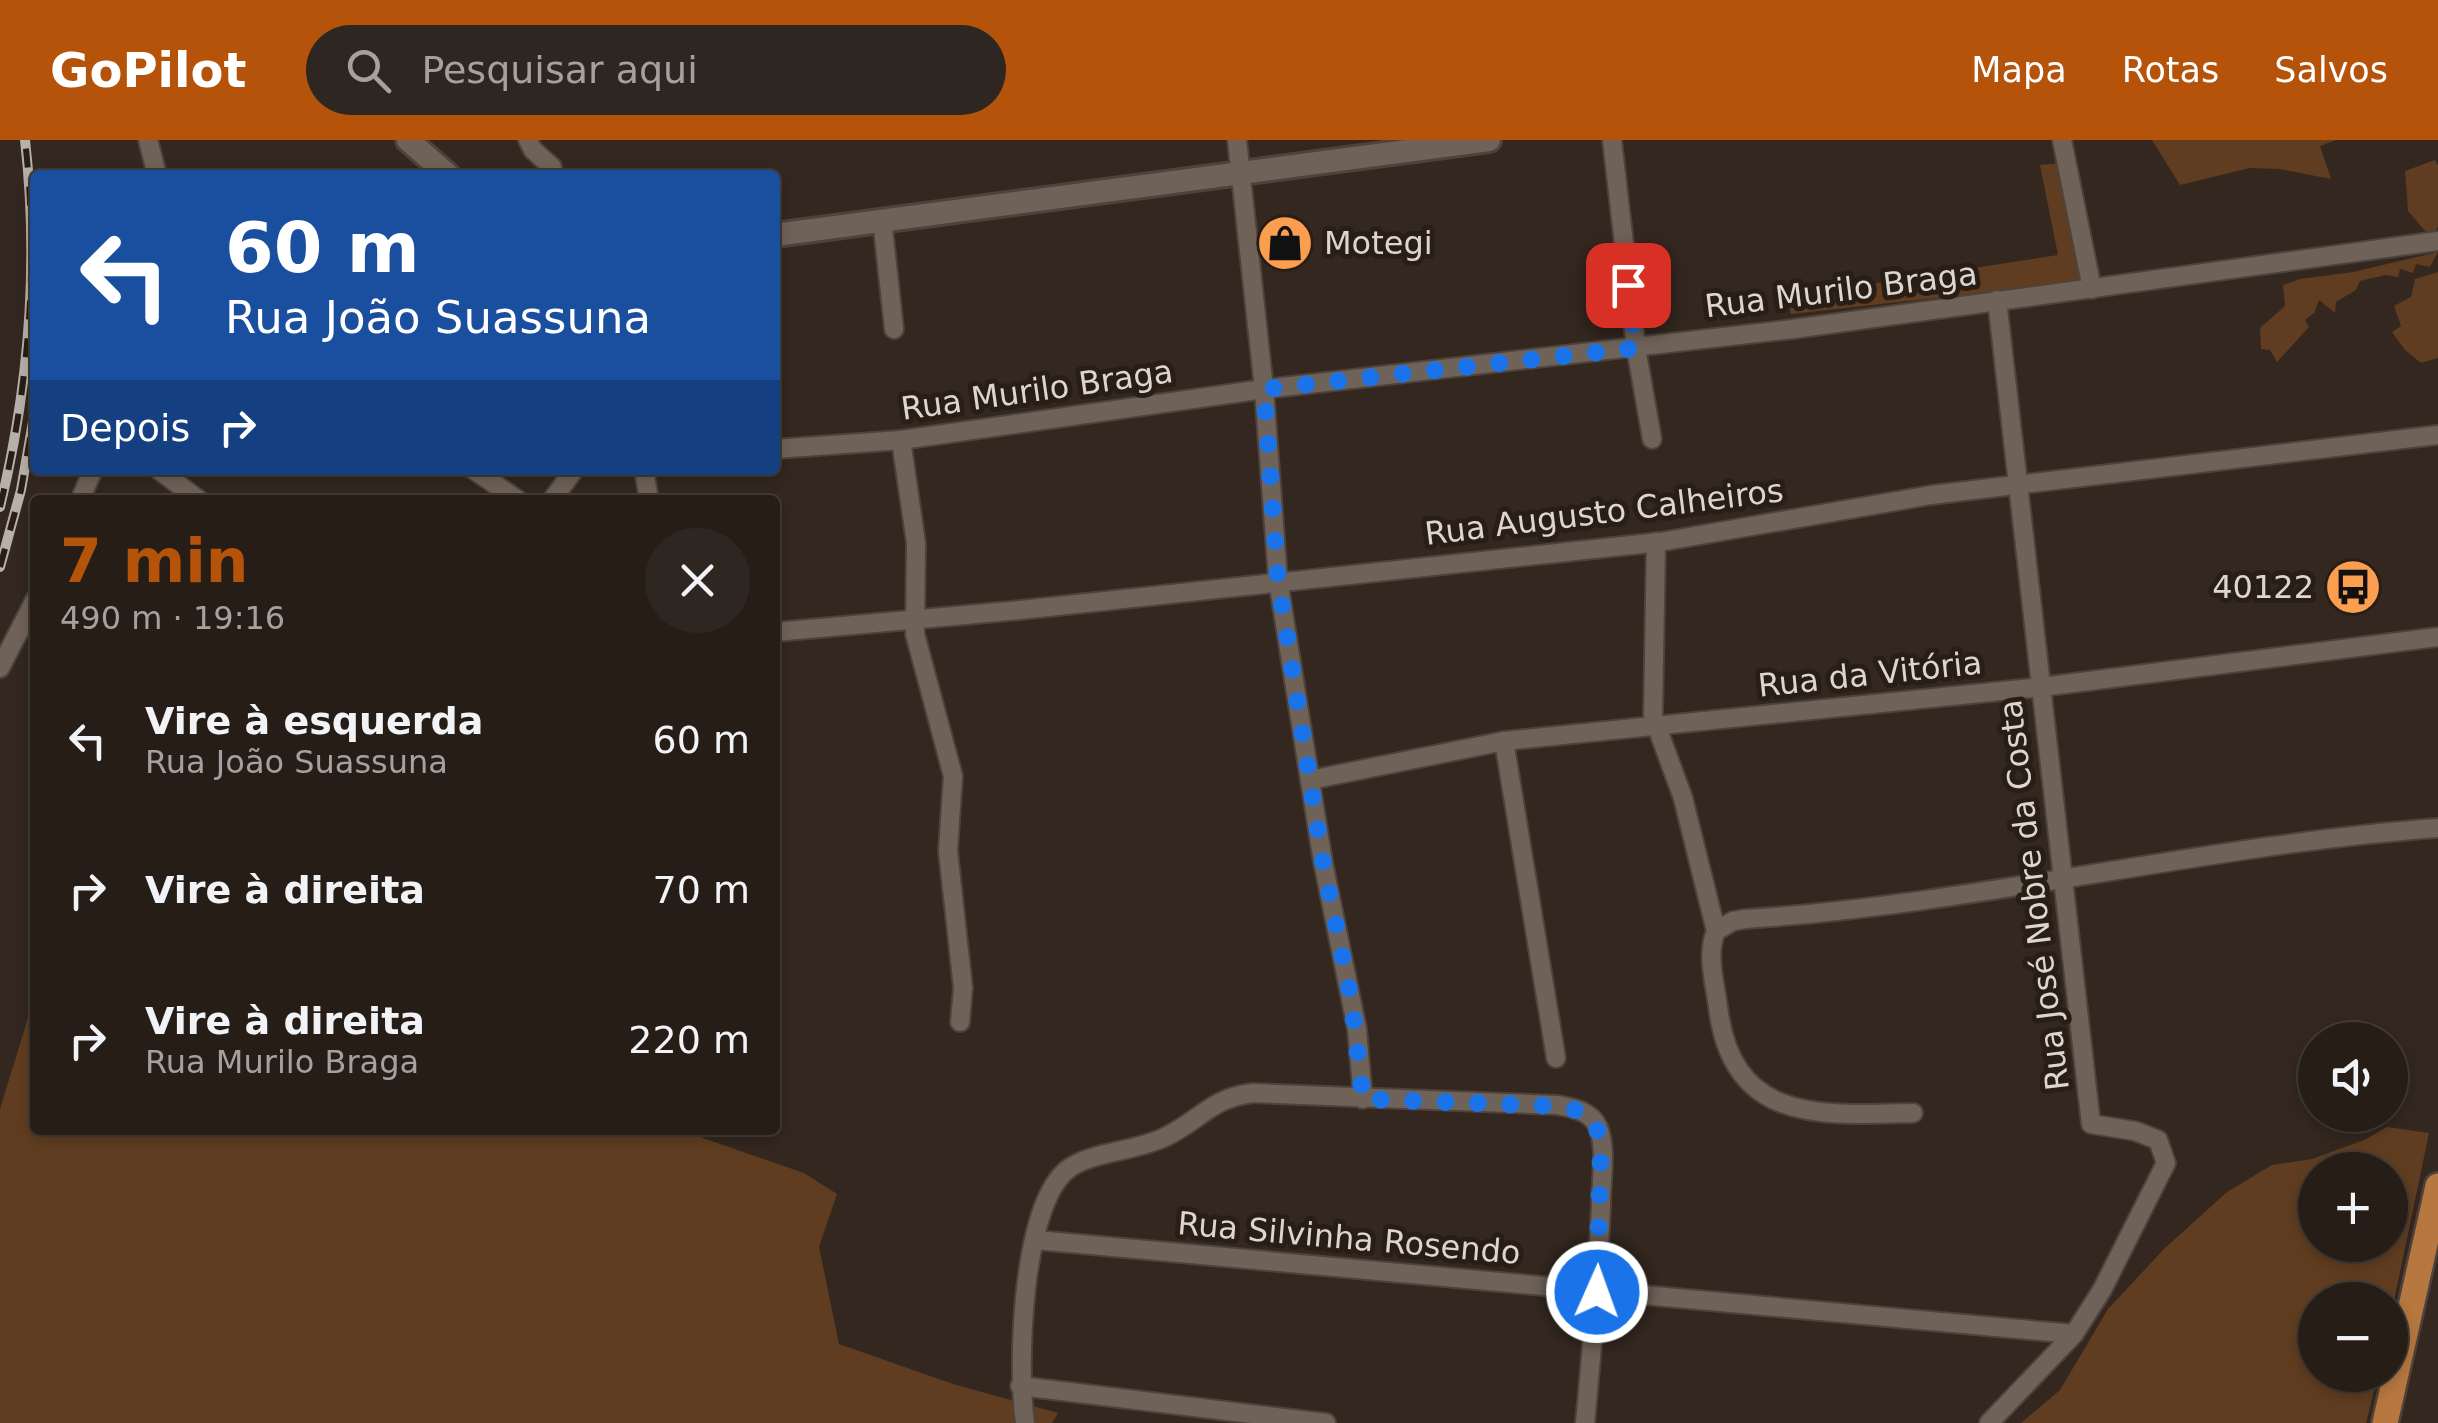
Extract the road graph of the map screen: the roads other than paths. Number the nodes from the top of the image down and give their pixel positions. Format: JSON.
{"nodes":[{"id":1,"x":148,"y":140,"type":"edge"},
{"id":2,"x":408,"y":140,"type":"edge"},
{"id":3,"x":528,"y":140,"type":"edge"},
{"id":4,"x":1237,"y":140,"type":"edge"},
{"id":5,"x":1489,"y":140,"type":"edge"},
{"id":6,"x":1612,"y":140,"type":"edge"},
{"id":7,"x":2062,"y":140,"type":"edge"},
{"id":8,"x":552,"y":167,"type":"dead end"},
{"id":9,"x":156,"y":170,"type":"edge"},
{"id":10,"x":442,"y":170,"type":"edge"},
{"id":11,"x":1240,"y":171,"type":"junction"},
{"id":12,"x":882,"y":219,"type":"junction"},
{"id":13,"x":780,"y":234,"type":"edge"},
{"id":14,"x":2438,"y":241,"type":"edge"},
{"id":15,"x":2092,"y":288,"type":"junction"},
{"id":16,"x":1997,"y":300,"type":"junction"},
{"id":17,"x":894,"y":329,"type":"dead end"},
{"id":18,"x":1636,"y":348,"type":"junction"},
{"id":19,"x":1264,"y":389,"type":"junction"},
{"id":20,"x":2438,"y":434,"type":"edge"},
{"id":21,"x":1652,"y":439,"type":"dead end"},
{"id":22,"x":901,"y":440,"type":"junction"},
{"id":23,"x":780,"y":449,"type":"edge"},
{"id":24,"x":166,"y":475,"type":"edge"},
{"id":25,"x":481,"y":475,"type":"edge"},
{"id":26,"x":2018,"y":486,"type":"junction"},
{"id":27,"x":192,"y":495,"type":"edge"},
{"id":28,"x":511,"y":495,"type":"edge"},
{"id":29,"x":1656,"y":542,"type":"junction"},
{"id":30,"x":1278,"y":580,"type":"junction"},
{"id":31,"x":30,"y":616,"type":"edge"},
{"id":32,"x":913,"y":620,"type":"junction"},
{"id":33,"x":780,"y":632,"type":"edge"},
{"id":34,"x":2438,"y":638,"type":"edge"},
{"id":35,"x":0,"y":668,"type":"edge"},
{"id":36,"x":2041,"y":687,"type":"junction"},
{"id":37,"x":1657,"y":726,"type":"junction"},
{"id":38,"x":1504,"y":741,"type":"junction"},
{"id":39,"x":1310,"y":780,"type":"junction"},
{"id":40,"x":2438,"y":828,"type":"edge"},
{"id":41,"x":2063,"y":878,"type":"junction"},
{"id":42,"x":1716,"y":931,"type":"junction"},
{"id":43,"x":960,"y":1022,"type":"dead end"},
{"id":44,"x":1556,"y":1058,"type":"dead end"},
{"id":45,"x":1363,"y":1099,"type":"junction"},
{"id":46,"x":1913,"y":1113,"type":"dead end"},
{"id":47,"x":2437,"y":1197,"type":"edge"},
{"id":48,"x":1036,"y":1240,"type":"junction"},
{"id":49,"x":1597,"y":1292,"type":"junction"},
{"id":50,"x":2074,"y":1334,"type":"junction"},
{"id":51,"x":1020,"y":1386,"type":"junction"},
{"id":52,"x":1025,"y":1423,"type":"edge"},
{"id":53,"x":1326,"y":1423,"type":"edge"},
{"id":54,"x":1585,"y":1423,"type":"edge"},
{"id":55,"x":1989,"y":1423,"type":"edge"},
{"id":56,"x":2385,"y":1423,"type":"edge"}],
"edges":[{"from":1,"to":9,"type":"street"},
{"from":2,"to":10,"type":"main road"},
{"from":3,"to":8,"type":"street"},
{"from":4,"to":11,"type":"street"},
{"from":5,"to":11,"type":"main road"},
{"from":6,"to":18,"type":"street"},
{"from":7,"to":15,"type":"street"},
{"from":11,"to":12,"type":"main road"},
{"from":11,"to":19,"type":"street"},
{"from":12,"to":13,"type":"main road"},
{"from":12,"to":17,"type":"street"},
{"from":14,"to":15,"type":"street","name":"Rua Murilo Braga"},
{"from":15,"to":16,"type":"street","name":"Rua Murilo Braga"},
{"from":16,"to":18,"type":"street","name":"Rua Murilo Braga"},
{"from":16,"to":26,"type":"street","name":"Rua José Nobre da Costa"},
{"from":18,"to":19,"type":"street","name":"Rua Murilo Braga"},
{"from":18,"to":21,"type":"street"},
{"from":19,"to":22,"type":"street","name":"Rua Murilo Braga"},
{"from":19,"to":30,"type":"street"},
{"from":20,"to":26,"type":"street","name":"Rua Augusto Calheiros"},
{"from":22,"to":23,"type":"street","name":"Rua Murilo Braga"},
{"from":22,"to":32,"type":"street"},
{"from":24,"to":27,"type":"street"},
{"from":25,"to":28,"type":"street"},
{"from":26,"to":29,"type":"street","name":"Rua Augusto Calheiros"},
{"from":26,"to":36,"type":"street","name":"Rua José Nobre da Costa"},
{"from":29,"to":30,"type":"street","name":"Rua Augusto Calheiros"},
{"from":29,"to":37,"type":"street"},
{"from":30,"to":32,"type":"street","name":"Rua Augusto Calheiros"},
{"from":30,"to":39,"type":"street"},
{"from":31,"to":35,"type":"street"},
{"from":32,"to":33,"type":"street","name":"Rua Augusto Calheiros"},
{"from":32,"to":43,"type":"street"},
{"from":34,"to":36,"type":"street","name":"Rua da Vitória"},
{"from":36,"to":37,"type":"street","name":"Rua da Vitória"},
{"from":36,"to":41,"type":"street","name":"Rua José Nobre da Costa"},
{"from":37,"to":38,"type":"street","name":"Rua da Vitória"},
{"from":37,"to":42,"type":"street"},
{"from":38,"to":39,"type":"street","name":"Rua da Vitória"},
{"from":38,"to":44,"type":"street"},
{"from":39,"to":45,"type":"street"},
{"from":40,"to":41,"type":"street"},
{"from":41,"to":42,"type":"street"},
{"from":41,"to":50,"type":"street","name":"Rua José Nobre da Costa"},
{"from":42,"to":46,"type":"street"},
{"from":45,"to":48,"type":"street"},
{"from":45,"to":49,"type":"street"},
{"from":47,"to":56,"type":"main road"},
{"from":48,"to":49,"type":"street","name":"Rua Silvinha Rosendo"},
{"from":48,"to":51,"type":"street"},
{"from":49,"to":50,"type":"street","name":"Rua Silvinha Rosendo"},
{"from":49,"to":54,"type":"street"},
{"from":50,"to":55,"type":"street"},
{"from":51,"to":52,"type":"street"},
{"from":51,"to":53,"type":"street"}]}
